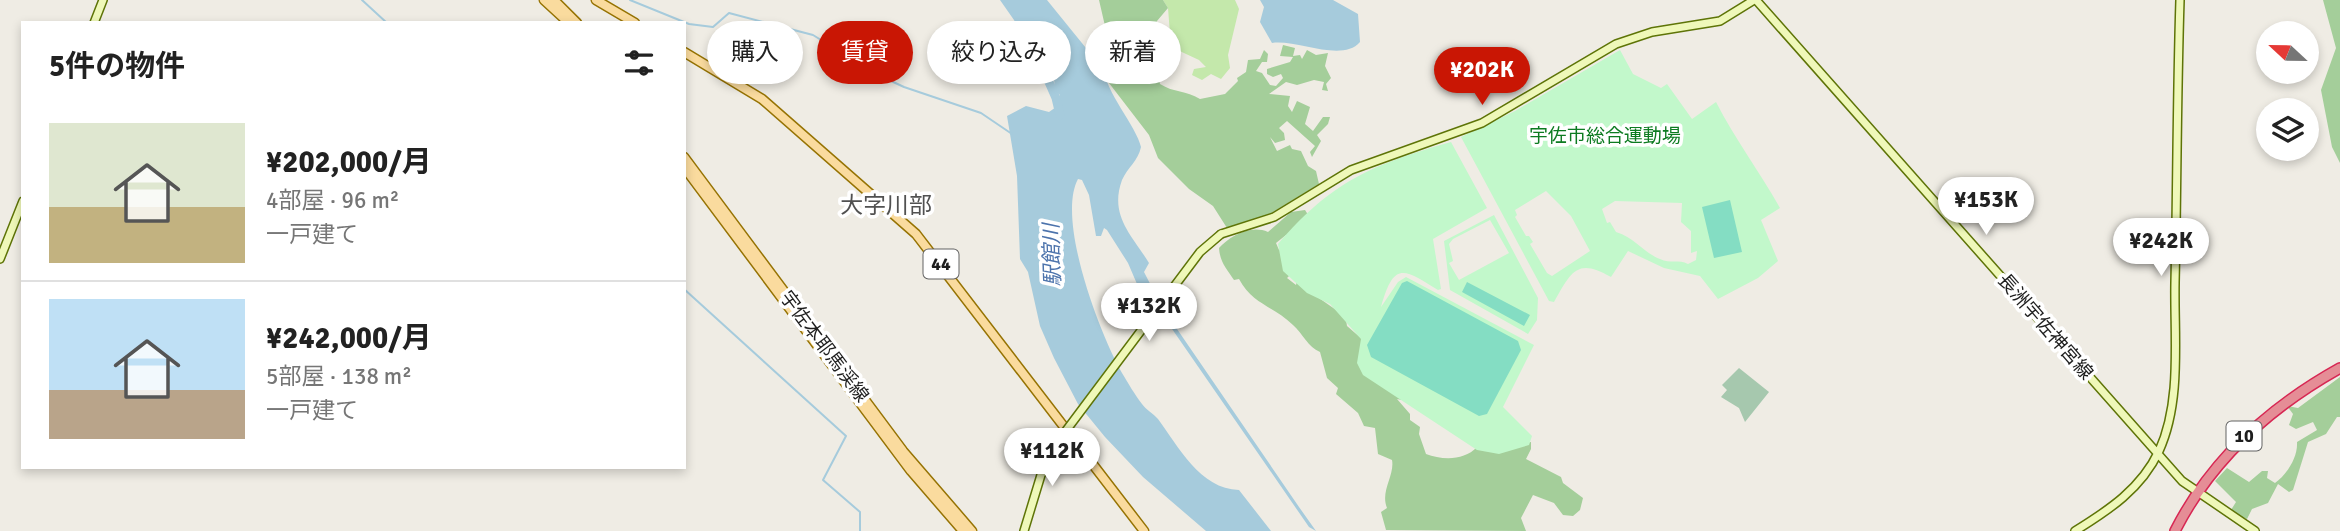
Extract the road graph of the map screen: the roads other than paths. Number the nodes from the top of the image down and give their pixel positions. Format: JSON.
{"nodes":[{"id":1,"x":103,"y":0,"type":"edge"},
{"id":2,"x":544,"y":0,"type":"edge"},
{"id":3,"x":596,"y":0,"type":"edge"},
{"id":4,"x":1755,"y":0,"type":"edge"},
{"id":5,"x":2180,"y":0,"type":"edge"},
{"id":6,"x":557,"y":3,"type":"edge"},
{"id":7,"x":95,"y":21,"type":"edge"},
{"id":8,"x":568,"y":21,"type":"edge"},
{"id":9,"x":575,"y":21,"type":"edge"},
{"id":10,"x":632,"y":21,"type":"edge"},
{"id":11,"x":686,"y":53,"type":"edge"},
{"id":12,"x":686,"y":160,"type":"edge"},
{"id":13,"x":686,"y":170,"type":"edge"},
{"id":14,"x":21,"y":206,"type":"edge"},
{"id":15,"x":0,"y":259,"type":"edge"},
{"id":16,"x":2340,"y":368,"type":"edge"},
{"id":17,"x":2158,"y":453,"type":"junction"},
{"id":18,"x":2197,"y":494,"type":"junction"},
{"id":19,"x":963,"y":531,"type":"edge"},
{"id":20,"x":972,"y":531,"type":"edge"},
{"id":21,"x":1024,"y":531,"type":"edge"},
{"id":22,"x":1144,"y":531,"type":"edge"},
{"id":23,"x":2075,"y":531,"type":"edge"},
{"id":24,"x":2175,"y":531,"type":"edge"},
{"id":25,"x":2255,"y":531,"type":"edge"}],
"edges":[{"from":1,"to":7,"type":"street"},
{"from":2,"to":6,"type":"main road"},
{"from":3,"to":10,"type":"main road"},
{"from":4,"to":17,"type":"street","name":"長洲宇佐神宮線"},
{"from":4,"to":21,"type":"street","bridge":true},
{"from":5,"to":17,"type":"street"},
{"from":6,"to":8,"type":"main road"},
{"from":6,"to":9,"type":"main road"},
{"from":11,"to":22,"type":"main road","number":"44"},
{"from":12,"to":20,"type":"main road","name":"宇佐本耶馬渓線"},
{"from":13,"to":19,"type":"main road","name":"宇佐本耶馬渓線"},
{"from":14,"to":15,"type":"street"},
{"from":16,"to":18,"type":"highway","number":"10"},
{"from":17,"to":18,"type":"street","name":"長洲宇佐神宮線"},
{"from":17,"to":23,"type":"street"},
{"from":18,"to":24,"type":"highway","number":"10"},
{"from":18,"to":25,"type":"street","name":"長洲宇佐神宮線"}]}
